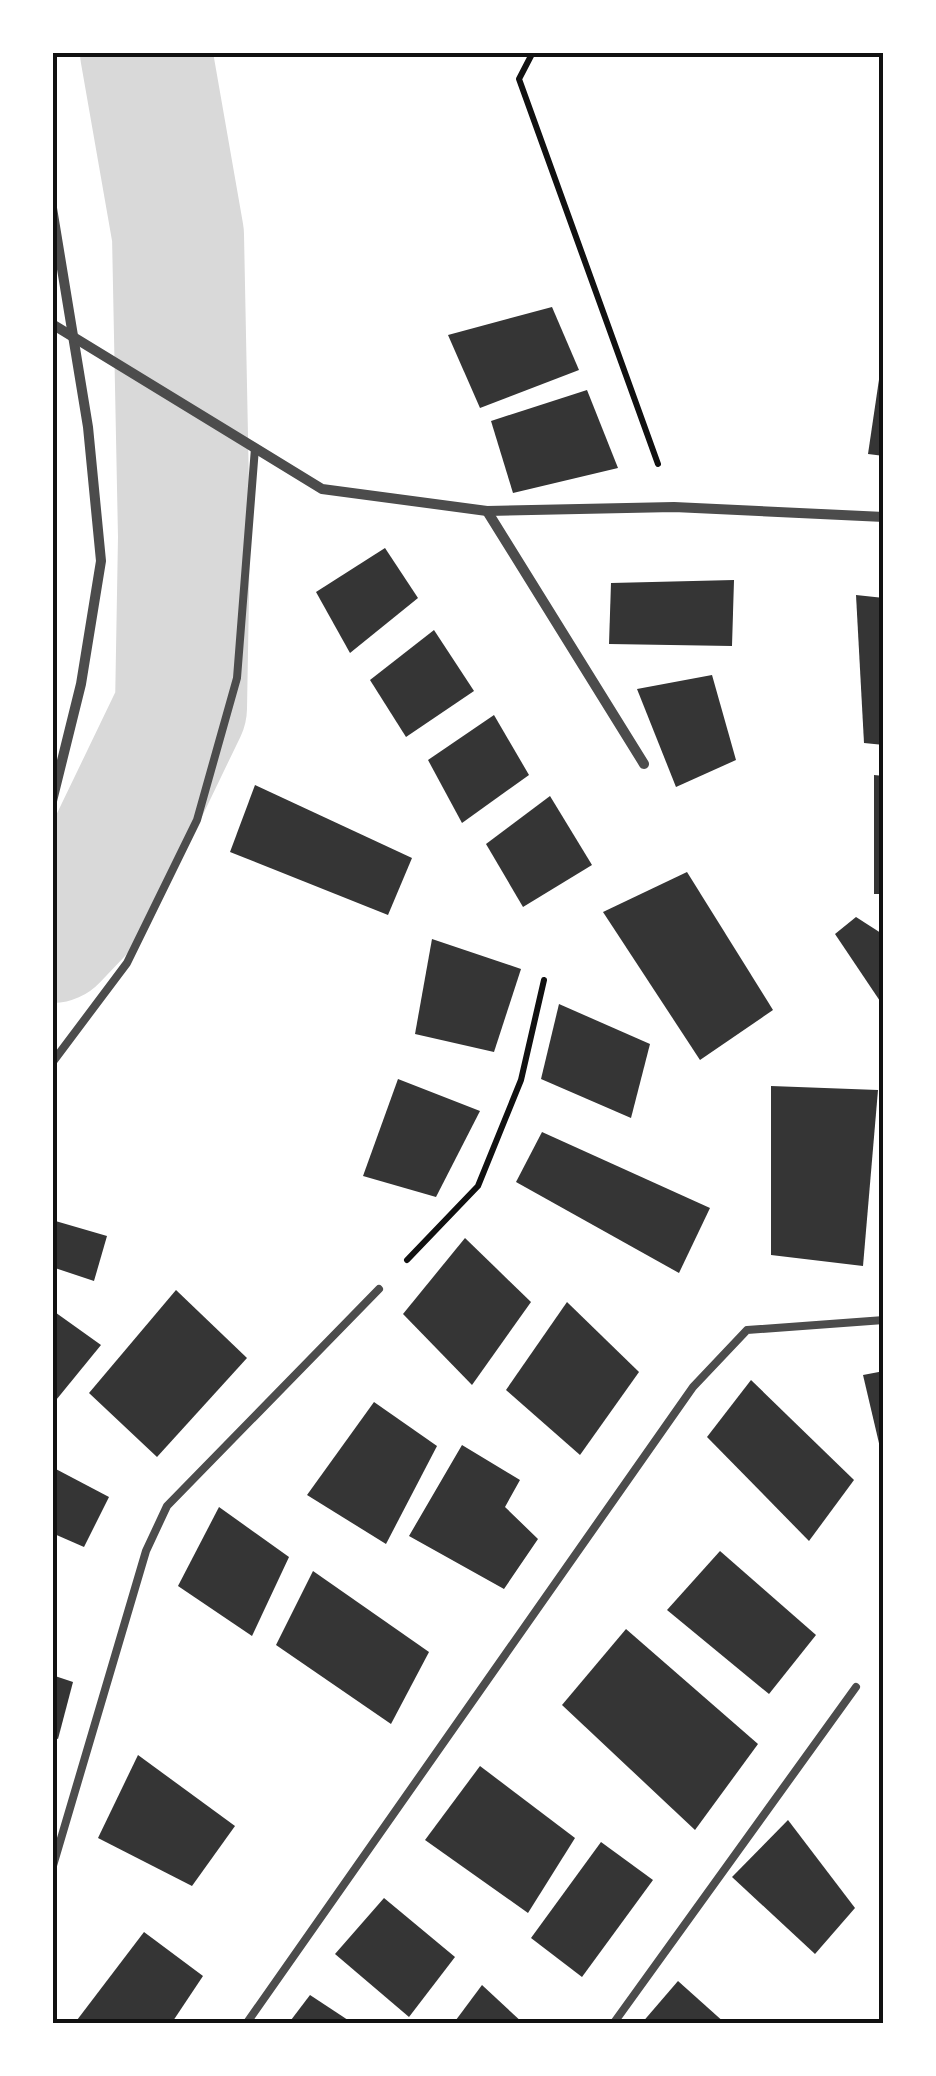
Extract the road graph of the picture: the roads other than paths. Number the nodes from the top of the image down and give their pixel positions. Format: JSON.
{"nodes":[{"id":1,"x":52,"y":208,"type":"edge"},
{"id":2,"x":52,"y":324,"type":"edge"},
{"id":3,"x":72,"y":336,"type":"junction"},
{"id":4,"x":255,"y":448,"type":"junction"},
{"id":5,"x":487,"y":511,"type":"junction"},
{"id":6,"x":884,"y":517,"type":"edge"},
{"id":7,"x":644,"y":764,"type":"dead end"},
{"id":8,"x":52,"y":801,"type":"edge"},
{"id":9,"x":52,"y":1064,"type":"edge"},
{"id":10,"x":379,"y":1289,"type":"road end"},
{"id":11,"x":884,"y":1320,"type":"edge"},
{"id":12,"x":856,"y":1686,"type":"dead end"},
{"id":13,"x":52,"y":1870,"type":"edge"},
{"id":14,"x":246,"y":2024,"type":"edge"},
{"id":15,"x":612,"y":2024,"type":"edge"}],
"edges":[{"from":1,"to":3,"type":"street"},
{"from":2,"to":3,"type":"street"},
{"from":3,"to":4,"type":"street"},
{"from":3,"to":8,"type":"street"},
{"from":4,"to":5,"type":"street"},
{"from":4,"to":9,"type":"lane"},
{"from":5,"to":6,"type":"street"},
{"from":5,"to":7,"type":"street"},
{"from":10,"to":13,"type":"lane"},
{"from":11,"to":14,"type":"lane"},
{"from":12,"to":15,"type":"lane"}]}
